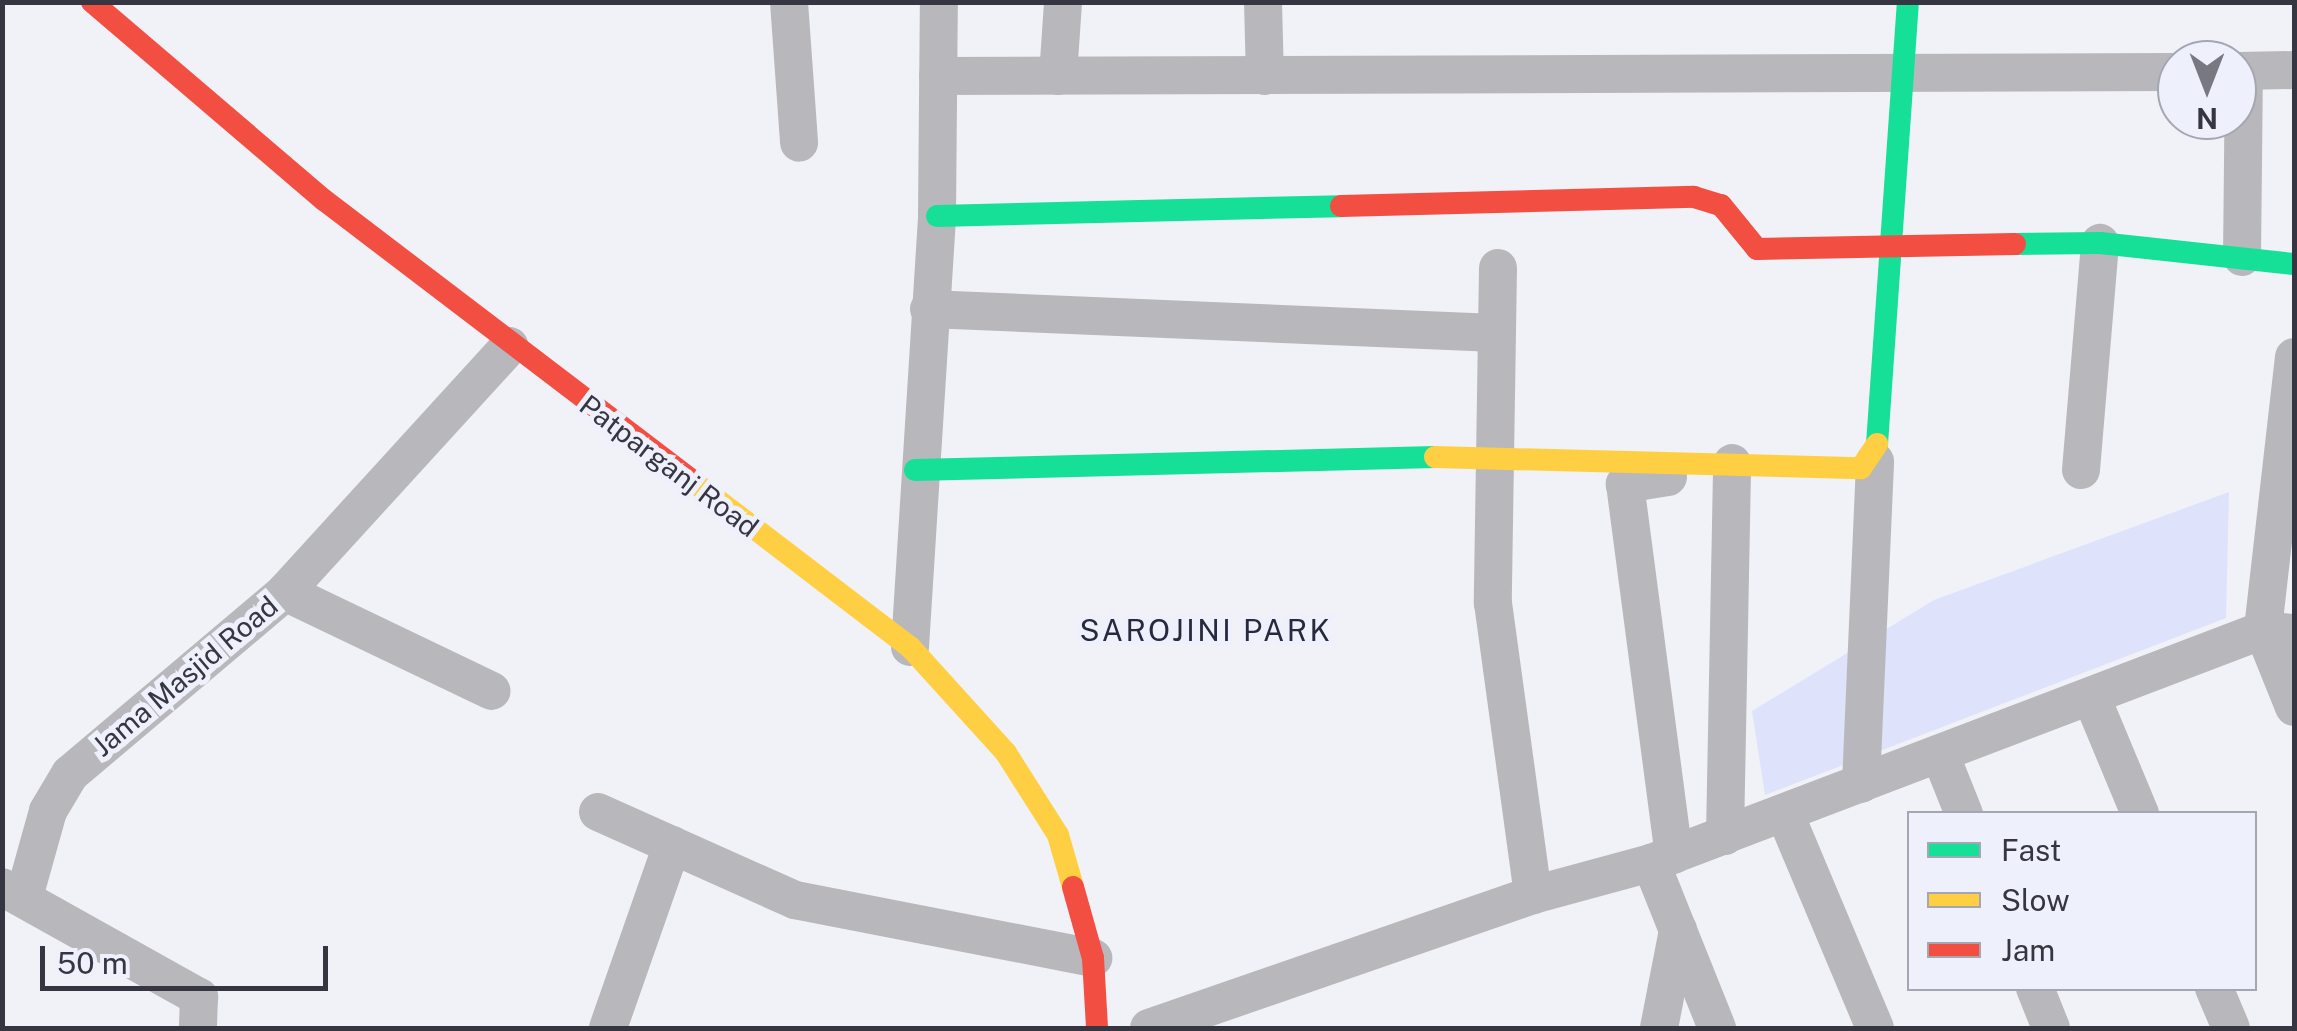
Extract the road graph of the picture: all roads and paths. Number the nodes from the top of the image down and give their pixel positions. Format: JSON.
{"nodes":[{"id":1,"x":92,"y":2,"type":"edge"},
{"id":2,"x":789,"y":2,"type":"edge"},
{"id":3,"x":940,"y":2,"type":"edge"},
{"id":4,"x":1063,"y":2,"type":"edge"},
{"id":5,"x":1263,"y":2,"type":"edge"},
{"id":6,"x":1908,"y":2,"type":"edge"},
{"id":7,"x":2294,"y":70,"type":"edge"},
{"id":8,"x":2257,"y":71,"type":"edge"},
{"id":9,"x":2157,"y":72,"type":"edge"},
{"id":10,"x":938,"y":76,"type":"junction"},
{"id":11,"x":1058,"y":76,"type":"junction"},
{"id":12,"x":1265,"y":76,"type":"junction"},
{"id":13,"x":1906,"y":76,"type":"junction"},
{"id":14,"x":2241,"y":140,"type":"edge"},
{"id":15,"x":800,"y":143,"type":"dead end"},
{"id":16,"x":937,"y":216,"type":"junction"},
{"id":17,"x":2100,"y":243,"type":"junction"},
{"id":18,"x":1894,"y":244,"type":"junction"},
{"id":19,"x":2242,"y":257,"type":"junction"},
{"id":20,"x":2294,"y":264,"type":"edge"},
{"id":21,"x":1498,"y":268,"type":"dead end"},
{"id":22,"x":929,"y":308,"type":"junction"},
{"id":23,"x":1495,"y":334,"type":"junction"},
{"id":24,"x":510,"y":346,"type":"junction"},
{"id":25,"x":2294,"y":356,"type":"edge"},
{"id":26,"x":1490,"y":456,"type":"junction"},
{"id":27,"x":1874,"y":461,"type":"junction"},
{"id":28,"x":1671,"y":462,"type":"junction"},
{"id":29,"x":1732,"y":464,"type":"junction"},
{"id":30,"x":915,"y":470,"type":"junction"},
{"id":31,"x":2081,"y":470,"type":"dead end"},
{"id":32,"x":285,"y":592,"type":"junction"},
{"id":33,"x":2279,"y":632,"type":"edge"},
{"id":34,"x":910,"y":646,"type":"junction"},
{"id":35,"x":492,"y":691,"type":"dead end"},
{"id":36,"x":2091,"y":696,"type":"junction"},
{"id":37,"x":2294,"y":707,"type":"edge"},
{"id":38,"x":1940,"y":754,"type":"junction"},
{"id":39,"x":1861,"y":784,"type":"junction"},
{"id":40,"x":1963,"y":811,"type":"edge"},
{"id":41,"x":2139,"y":811,"type":"edge"},
{"id":42,"x":598,"y":812,"type":"dead end"},
{"id":43,"x":1785,"y":814,"type":"junction"},
{"id":44,"x":1726,"y":836,"type":"junction"},
{"id":45,"x":672,"y":846,"type":"junction"},
{"id":46,"x":1663,"y":859,"type":"junction"},
{"id":47,"x":13,"y":892,"type":"edge"},
{"id":48,"x":1533,"y":894,"type":"junction"},
{"id":49,"x":1678,"y":930,"type":"junction"},
{"id":50,"x":1093,"y":958,"type":"junction"},
{"id":51,"x":2036,"y":991,"type":"edge"},
{"id":52,"x":2215,"y":991,"type":"edge"},
{"id":53,"x":198,"y":1028,"type":"edge"},
{"id":54,"x":608,"y":1028,"type":"edge"},
{"id":55,"x":1097,"y":1028,"type":"edge"},
{"id":56,"x":1149,"y":1028,"type":"edge"},
{"id":57,"x":1660,"y":1028,"type":"edge"},
{"id":58,"x":1716,"y":1028,"type":"edge"},
{"id":59,"x":1875,"y":1028,"type":"edge"},
{"id":60,"x":2051,"y":1028,"type":"edge"},
{"id":61,"x":2231,"y":1028,"type":"edge"}],
"edges":[{"from":1,"to":24,"type":"street","name":"Patparganj Road"},
{"from":2,"to":15,"type":"street"},
{"from":3,"to":10,"type":"street"},
{"from":4,"to":11,"type":"street"},
{"from":5,"to":12,"type":"street"},
{"from":6,"to":13,"type":"street"},
{"from":7,"to":8,"type":"street"},
{"from":9,"to":13,"type":"street"},
{"from":10,"to":11,"type":"street"},
{"from":10,"to":16,"type":"street"},
{"from":11,"to":12,"type":"street"},
{"from":12,"to":13,"type":"street"},
{"from":13,"to":18,"type":"street"},
{"from":14,"to":19,"type":"street"},
{"from":16,"to":18,"type":"street"},
{"from":16,"to":22,"type":"street"},
{"from":17,"to":18,"type":"street"},
{"from":17,"to":19,"type":"street"},
{"from":17,"to":31,"type":"street"},
{"from":18,"to":27,"type":"street"},
{"from":19,"to":20,"type":"street"},
{"from":21,"to":23,"type":"street"},
{"from":22,"to":23,"type":"street"},
{"from":22,"to":30,"type":"street"},
{"from":23,"to":26,"type":"street"},
{"from":24,"to":32,"type":"street","name":"Jama Masjid Road"},
{"from":24,"to":34,"type":"street","name":"Patparganj Road"},
{"from":25,"to":33,"type":"street"},
{"from":26,"to":28,"type":"street"},
{"from":26,"to":30,"type":"street"},
{"from":26,"to":48,"type":"street"},
{"from":27,"to":29,"type":"street"},
{"from":27,"to":39,"type":"street"},
{"from":28,"to":29,"type":"street"},
{"from":28,"to":46,"type":"street"},
{"from":29,"to":44,"type":"street"},
{"from":30,"to":34,"type":"street"},
{"from":32,"to":35,"type":"street"},
{"from":32,"to":47,"type":"street","name":"Jama Masjid Road"},
{"from":33,"to":36,"type":"street"},
{"from":33,"to":37,"type":"street"},
{"from":34,"to":50,"type":"street","name":"Patparganj Road"},
{"from":36,"to":38,"type":"street"},
{"from":36,"to":41,"type":"street"},
{"from":38,"to":39,"type":"street"},
{"from":38,"to":40,"type":"street"},
{"from":39,"to":43,"type":"street"},
{"from":42,"to":45,"type":"street"},
{"from":43,"to":44,"type":"street"},
{"from":43,"to":59,"type":"street"},
{"from":44,"to":46,"type":"street"},
{"from":45,"to":50,"type":"street"},
{"from":45,"to":54,"type":"street"},
{"from":46,"to":48,"type":"street"},
{"from":46,"to":49,"type":"street"},
{"from":47,"to":53,"type":"street"},
{"from":48,"to":56,"type":"street"},
{"from":49,"to":57,"type":"street"},
{"from":49,"to":58,"type":"street"},
{"from":50,"to":55,"type":"street","name":"Patparganj Road"},
{"from":51,"to":60,"type":"street"},
{"from":52,"to":61,"type":"street"}]}
